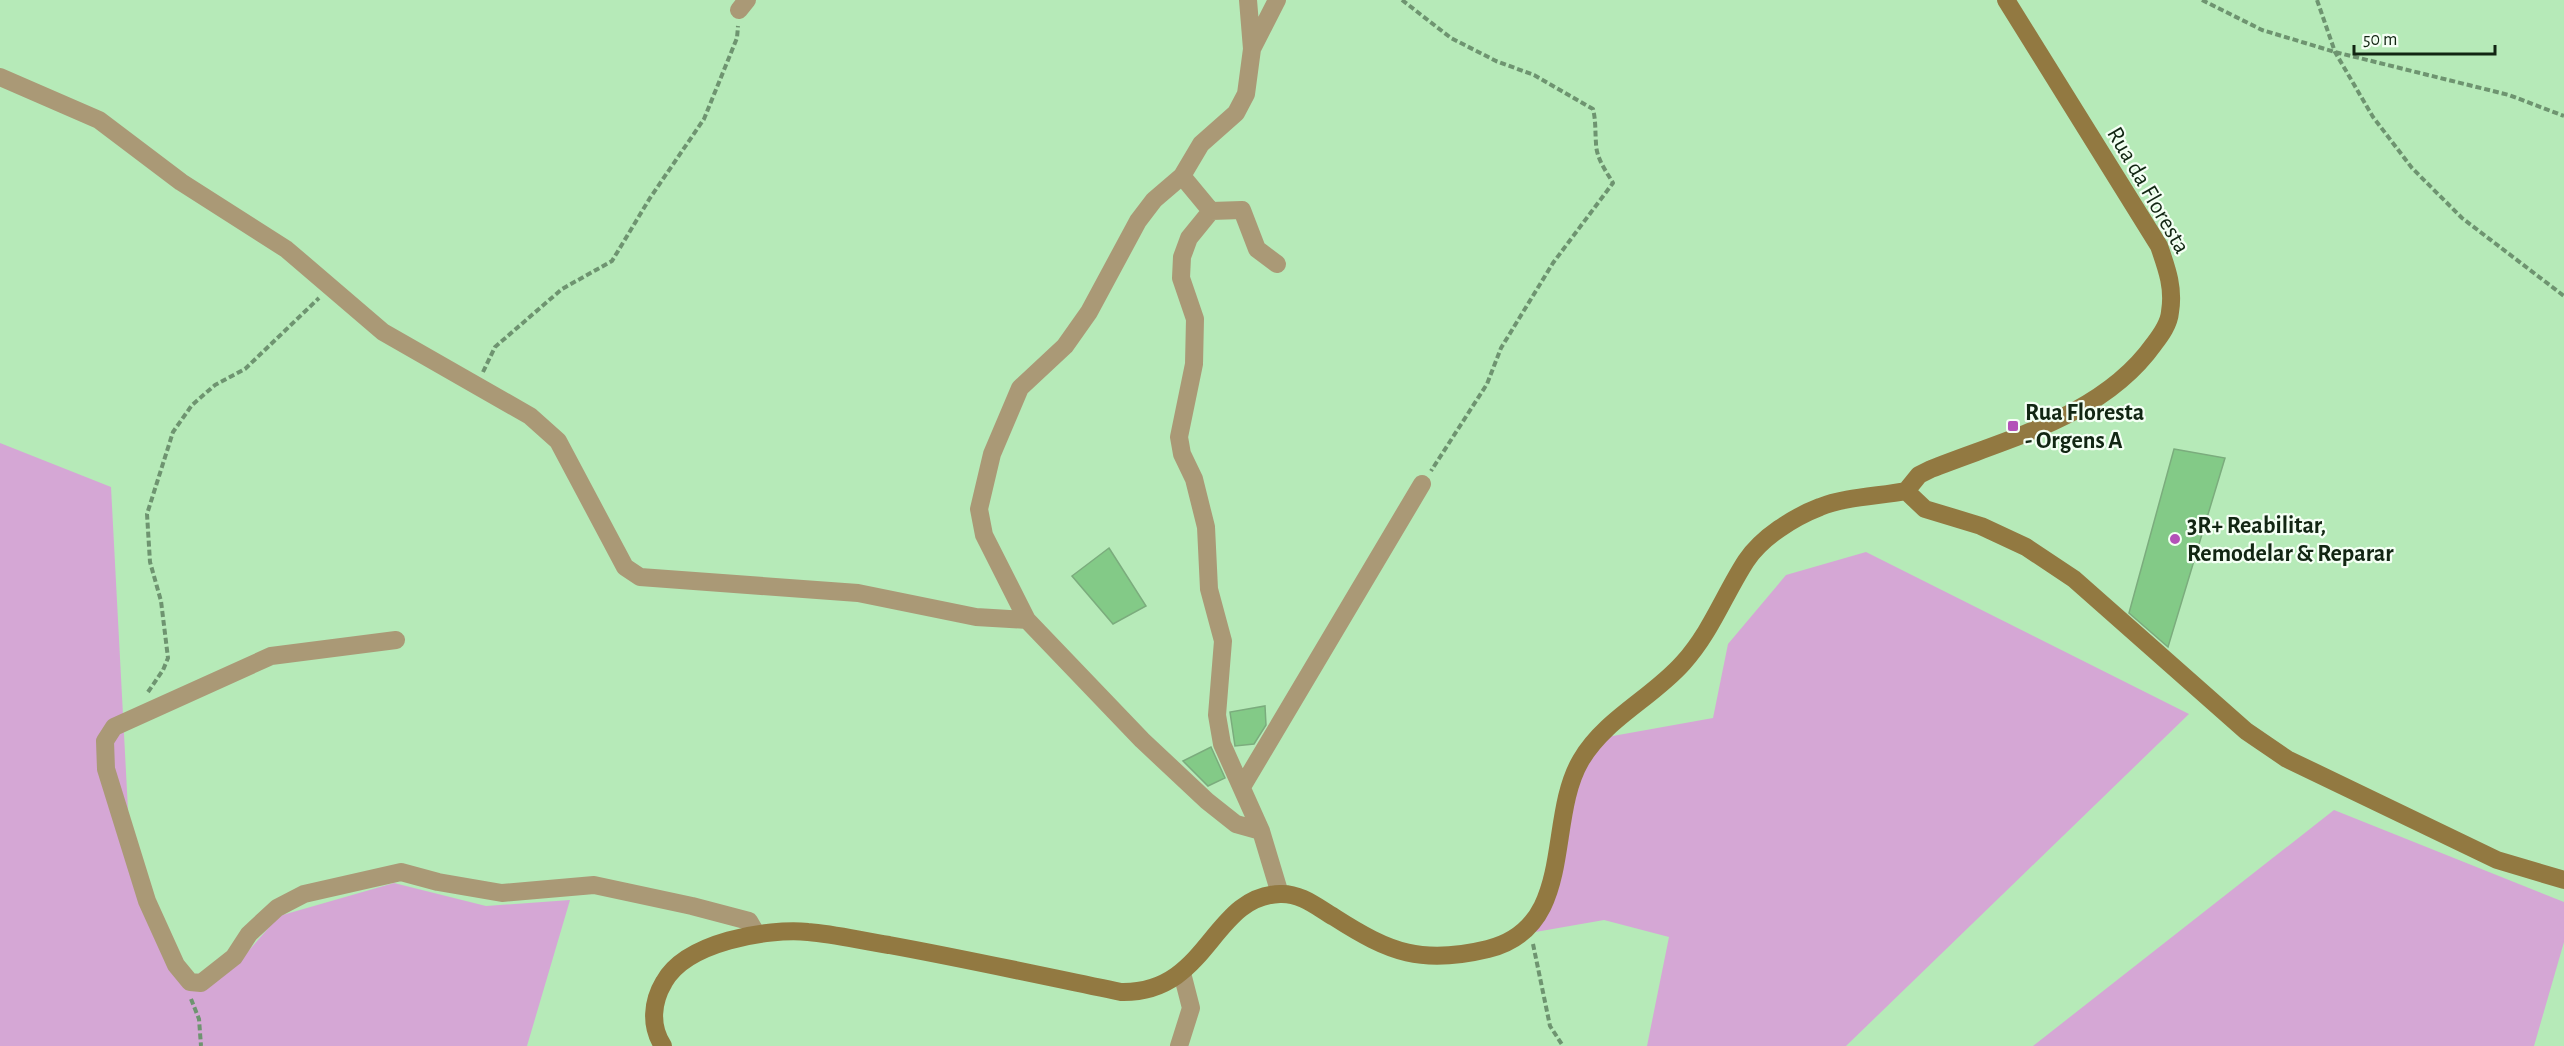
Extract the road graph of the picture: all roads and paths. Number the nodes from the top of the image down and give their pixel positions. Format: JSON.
{"nodes":[{"id":1,"x":1248,"y":0,"type":"edge"},
{"id":2,"x":1277,"y":0,"type":"edge"},
{"id":3,"x":1402,"y":0,"type":"edge"},
{"id":4,"x":2006,"y":0,"type":"edge"},
{"id":5,"x":2202,"y":0,"type":"edge"},
{"id":6,"x":2316,"y":0,"type":"edge"},
{"id":7,"x":743,"y":5,"type":"edge"},
{"id":8,"x":1252,"y":49,"type":"junction"},
{"id":9,"x":2335,"y":52,"type":"junction"},
{"id":10,"x":0,"y":77,"type":"edge"},
{"id":11,"x":2564,"y":116,"type":"edge"},
{"id":12,"x":1182,"y":176,"type":"junction"},
{"id":13,"x":1211,"y":212,"type":"junction"},
{"id":14,"x":1277,"y":264,"type":"dead end"},
{"id":15,"x":331,"y":287,"type":"junction"},
{"id":16,"x":2564,"y":297,"type":"edge"},
{"id":17,"x":476,"y":385,"type":"junction"},
{"id":18,"x":1422,"y":484,"type":"joint"},
{"id":19,"x":1906,"y":491,"type":"junction"},
{"id":20,"x":1028,"y":620,"type":"junction"},
{"id":21,"x":396,"y":640,"type":"dead end"},
{"id":22,"x":146,"y":696,"type":"dead end"},
{"id":23,"x":1242,"y":787,"type":"junction"},
{"id":24,"x":1261,"y":831,"type":"junction"},
{"id":25,"x":2564,"y":880,"type":"edge"},
{"id":26,"x":1280,"y":894,"type":"junction"},
{"id":27,"x":1529,"y":927,"type":"junction"},
{"id":28,"x":756,"y":933,"type":"junction"},
{"id":29,"x":1182,"y":974,"type":"junction"},
{"id":30,"x":190,"y":997,"type":"dead end"},
{"id":31,"x":201,"y":1046,"type":"edge"},
{"id":32,"x":663,"y":1046,"type":"edge"},
{"id":33,"x":1179,"y":1046,"type":"edge"},
{"id":34,"x":1563,"y":1046,"type":"edge"}],
"edges":[{"from":1,"to":8,"type":"street"},
{"from":2,"to":8,"type":"street"},
{"from":3,"to":18,"type":"path"},
{"from":4,"to":19,"type":"street","name":"Rua da Floresta"},
{"from":5,"to":9,"type":"path"},
{"from":6,"to":9,"type":"path"},
{"from":7,"to":17,"type":"path"},
{"from":8,"to":12,"type":"street"},
{"from":9,"to":11,"type":"path"},
{"from":9,"to":16,"type":"path"},
{"from":10,"to":15,"type":"street"},
{"from":12,"to":13,"type":"street"},
{"from":12,"to":20,"type":"street"},
{"from":13,"to":14,"type":"street"},
{"from":13,"to":23,"type":"street"},
{"from":15,"to":17,"type":"street"},
{"from":15,"to":22,"type":"path"},
{"from":17,"to":20,"type":"street"},
{"from":18,"to":23,"type":"street"},
{"from":19,"to":25,"type":"street"},
{"from":19,"to":27,"type":"street"},
{"from":20,"to":24,"type":"street"},
{"from":21,"to":28,"type":"street"},
{"from":23,"to":24,"type":"street"},
{"from":24,"to":26,"type":"street"},
{"from":26,"to":27,"type":"street"},
{"from":26,"to":29,"type":"street"},
{"from":27,"to":34,"type":"path"},
{"from":28,"to":29,"type":"street"},
{"from":28,"to":32,"type":"street"},
{"from":29,"to":33,"type":"street"},
{"from":30,"to":31,"type":"path"}]}
